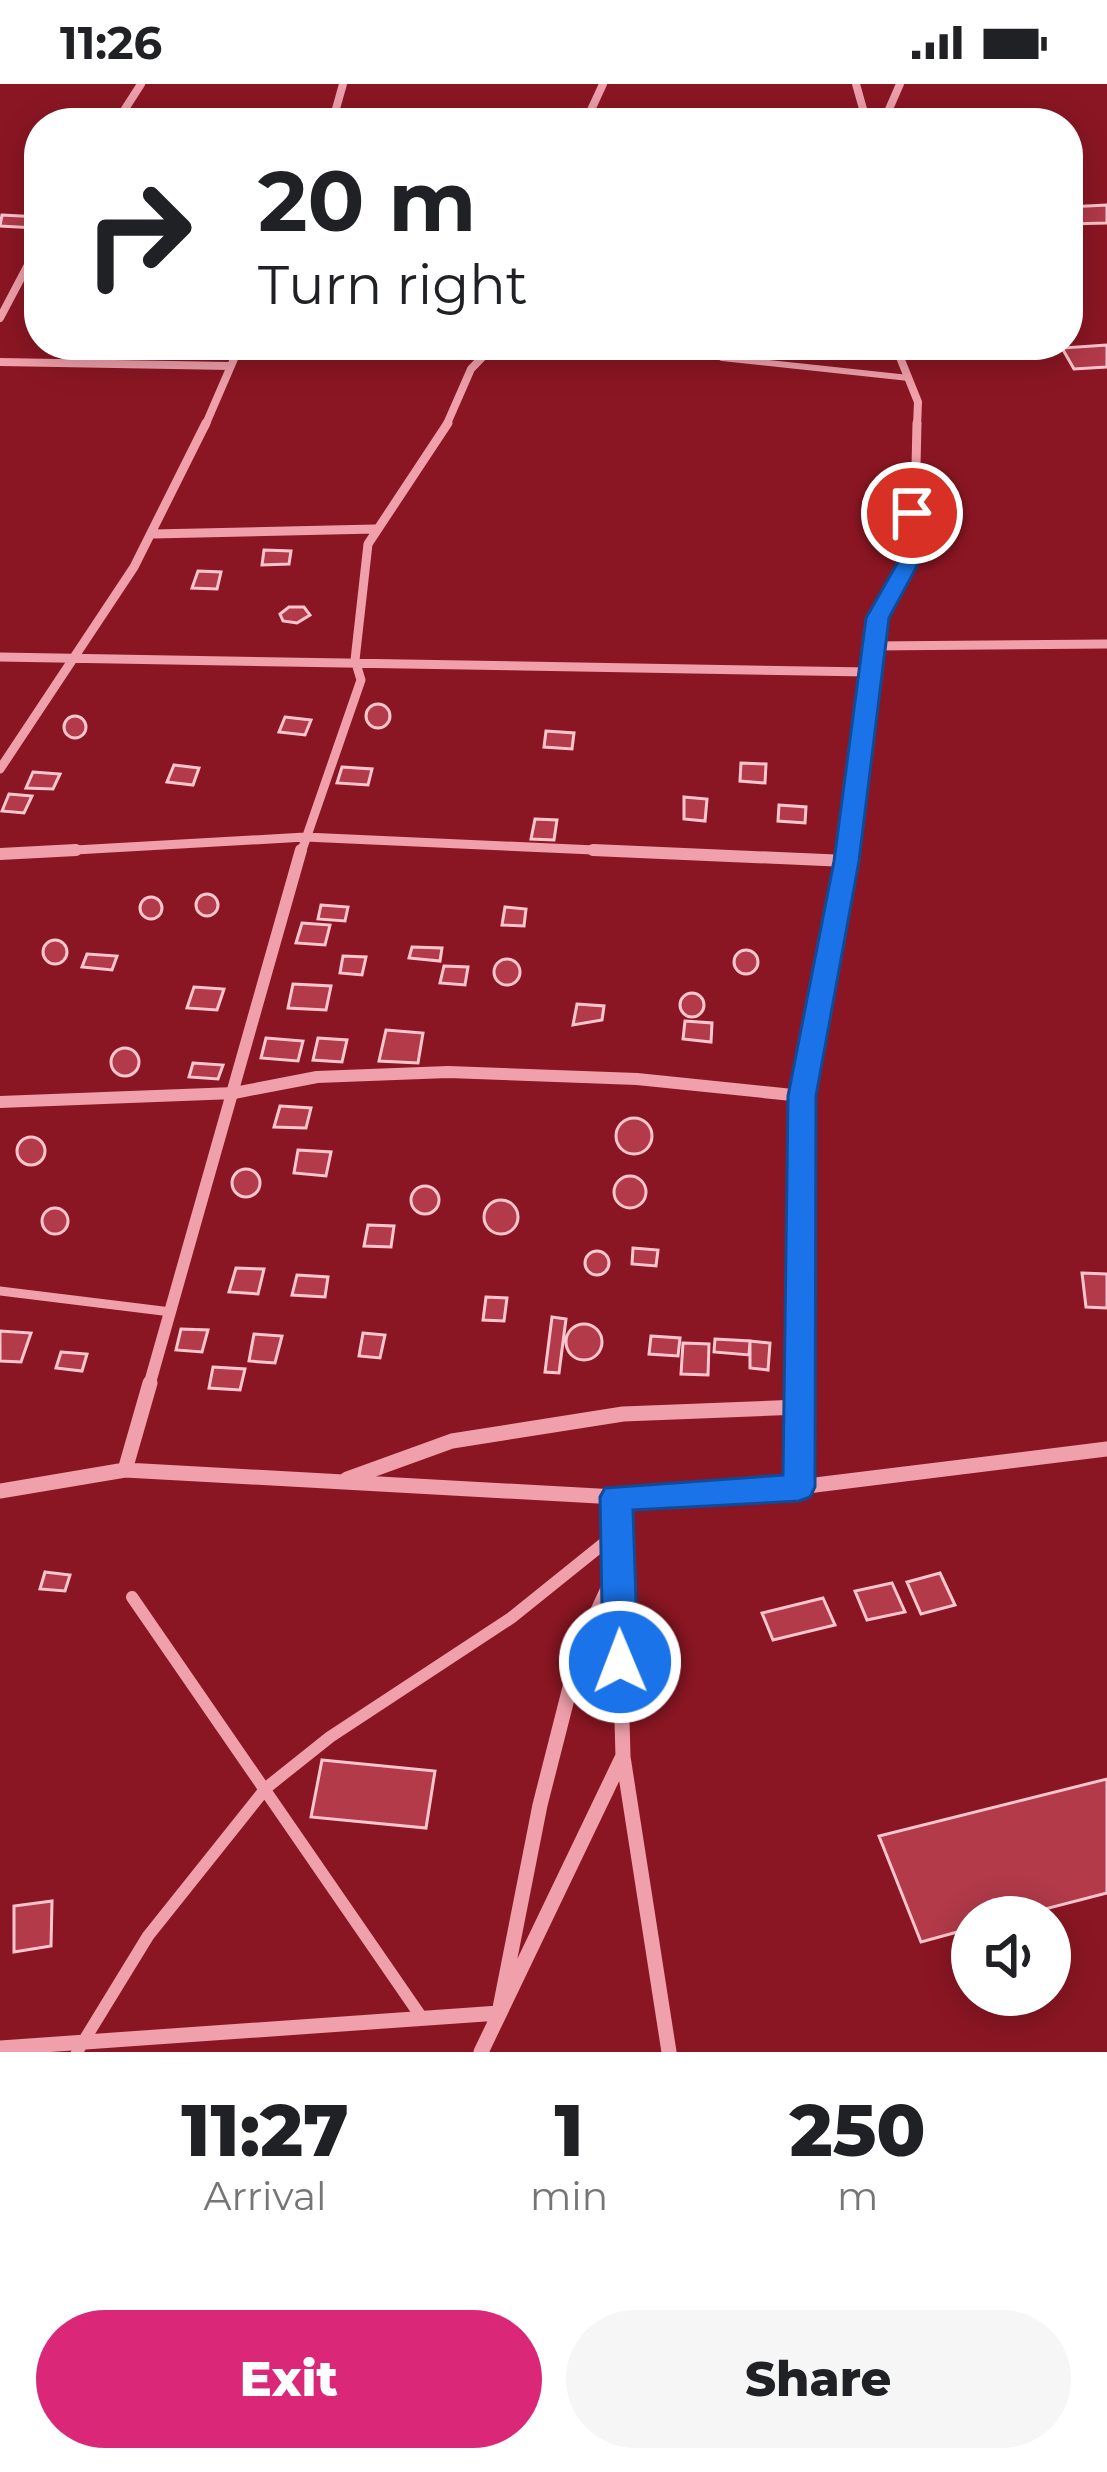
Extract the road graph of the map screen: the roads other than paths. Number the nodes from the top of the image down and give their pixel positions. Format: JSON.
{"nodes":[{"id":1,"x":24,"y":272,"type":"edge"},
{"id":2,"x":0,"y":318,"type":"edge"},
{"id":3,"x":233,"y":360,"type":"edge"},
{"id":4,"x":480,"y":360,"type":"edge"},
{"id":5,"x":741,"y":360,"type":"edge"},
{"id":6,"x":901,"y":360,"type":"edge"},
{"id":7,"x":0,"y":362,"type":"edge"},
{"id":8,"x":230,"y":366,"type":"junction"},
{"id":9,"x":909,"y":378,"type":"junction"},
{"id":10,"x":375,"y":530,"type":"junction"},
{"id":11,"x":153,"y":534,"type":"junction"},
{"id":12,"x":1107,"y":644,"type":"edge"},
{"id":13,"x":873,"y":646,"type":"junction"},
{"id":14,"x":0,"y":657,"type":"edge"},
{"id":15,"x":355,"y":660,"type":"junction"},
{"id":16,"x":69,"y":662,"type":"junction"},
{"id":17,"x":868,"y":672,"type":"junction"},
{"id":18,"x":0,"y":769,"type":"edge"},
{"id":19,"x":305,"y":837,"type":"junction"},
{"id":20,"x":0,"y":854,"type":"edge"},
{"id":21,"x":847,"y":861,"type":"junction"},
{"id":22,"x":233,"y":1094,"type":"junction"},
{"id":23,"x":802,"y":1096,"type":"junction"},
{"id":24,"x":0,"y":1102,"type":"edge"},
{"id":25,"x":0,"y":1291,"type":"edge"},
{"id":26,"x":171,"y":1312,"type":"junction"},
{"id":27,"x":799,"y":1407,"type":"junction"},
{"id":28,"x":1107,"y":1449,"type":"edge"},
{"id":29,"x":125,"y":1470,"type":"junction"},
{"id":30,"x":340,"y":1481,"type":"junction"},
{"id":31,"x":799,"y":1487,"type":"junction"},
{"id":32,"x":0,"y":1491,"type":"edge"},
{"id":33,"x":616,"y":1497,"type":"junction"},
{"id":34,"x":618,"y":1532,"type":"junction"},
{"id":35,"x":618,"y":1567,"type":"junction"},
{"id":36,"x":132,"y":1598,"type":"dead end"},
{"id":37,"x":623,"y":1757,"type":"junction"},
{"id":38,"x":266,"y":1787,"type":"junction"},
{"id":39,"x":499,"y":2013,"type":"junction"},
{"id":40,"x":422,"y":2018,"type":"junction"},
{"id":41,"x":79,"y":2047,"type":"edge"},
{"id":42,"x":0,"y":2048,"type":"edge"},
{"id":43,"x":482,"y":2052,"type":"edge"},
{"id":44,"x":669,"y":2052,"type":"edge"}],
"edges":[{"from":1,"to":2,"type":"street"},
{"from":3,"to":8,"type":"street"},
{"from":4,"to":10,"type":"street"},
{"from":5,"to":9,"type":"lane"},
{"from":6,"to":9,"type":"street"},
{"from":7,"to":8,"type":"street"},
{"from":8,"to":11,"type":"street"},
{"from":9,"to":13,"type":"street"},
{"from":10,"to":11,"type":"street"},
{"from":10,"to":15,"type":"street"},
{"from":11,"to":16,"type":"street"},
{"from":12,"to":13,"type":"street"},
{"from":13,"to":17,"type":"street"},
{"from":14,"to":16,"type":"street"},
{"from":15,"to":16,"type":"street"},
{"from":15,"to":17,"type":"street"},
{"from":15,"to":19,"type":"street"},
{"from":16,"to":18,"type":"street"},
{"from":17,"to":21,"type":"street"},
{"from":19,"to":20,"type":"street"},
{"from":19,"to":21,"type":"street"},
{"from":19,"to":22,"type":"street"},
{"from":21,"to":23,"type":"street"},
{"from":22,"to":23,"type":"street"},
{"from":22,"to":24,"type":"street"},
{"from":22,"to":26,"type":"street"},
{"from":23,"to":27,"type":"street"},
{"from":25,"to":26,"type":"lane"},
{"from":26,"to":29,"type":"street"},
{"from":27,"to":30,"type":"street"},
{"from":27,"to":31,"type":"street"},
{"from":28,"to":31,"type":"street"},
{"from":29,"to":30,"type":"street"},
{"from":29,"to":32,"type":"street"},
{"from":30,"to":33,"type":"street"},
{"from":31,"to":33,"type":"street"},
{"from":33,"to":34,"type":"street"},
{"from":34,"to":35,"type":"street"},
{"from":34,"to":38,"type":"lane"},
{"from":35,"to":37,"type":"street"},
{"from":35,"to":39,"type":"street"},
{"from":36,"to":38,"type":"lane"},
{"from":37,"to":39,"type":"street"},
{"from":37,"to":44,"type":"street"},
{"from":38,"to":40,"type":"lane"},
{"from":38,"to":41,"type":"lane"},
{"from":39,"to":40,"type":"street"},
{"from":39,"to":43,"type":"street"},
{"from":40,"to":41,"type":"street"},
{"from":41,"to":42,"type":"street"}]}
